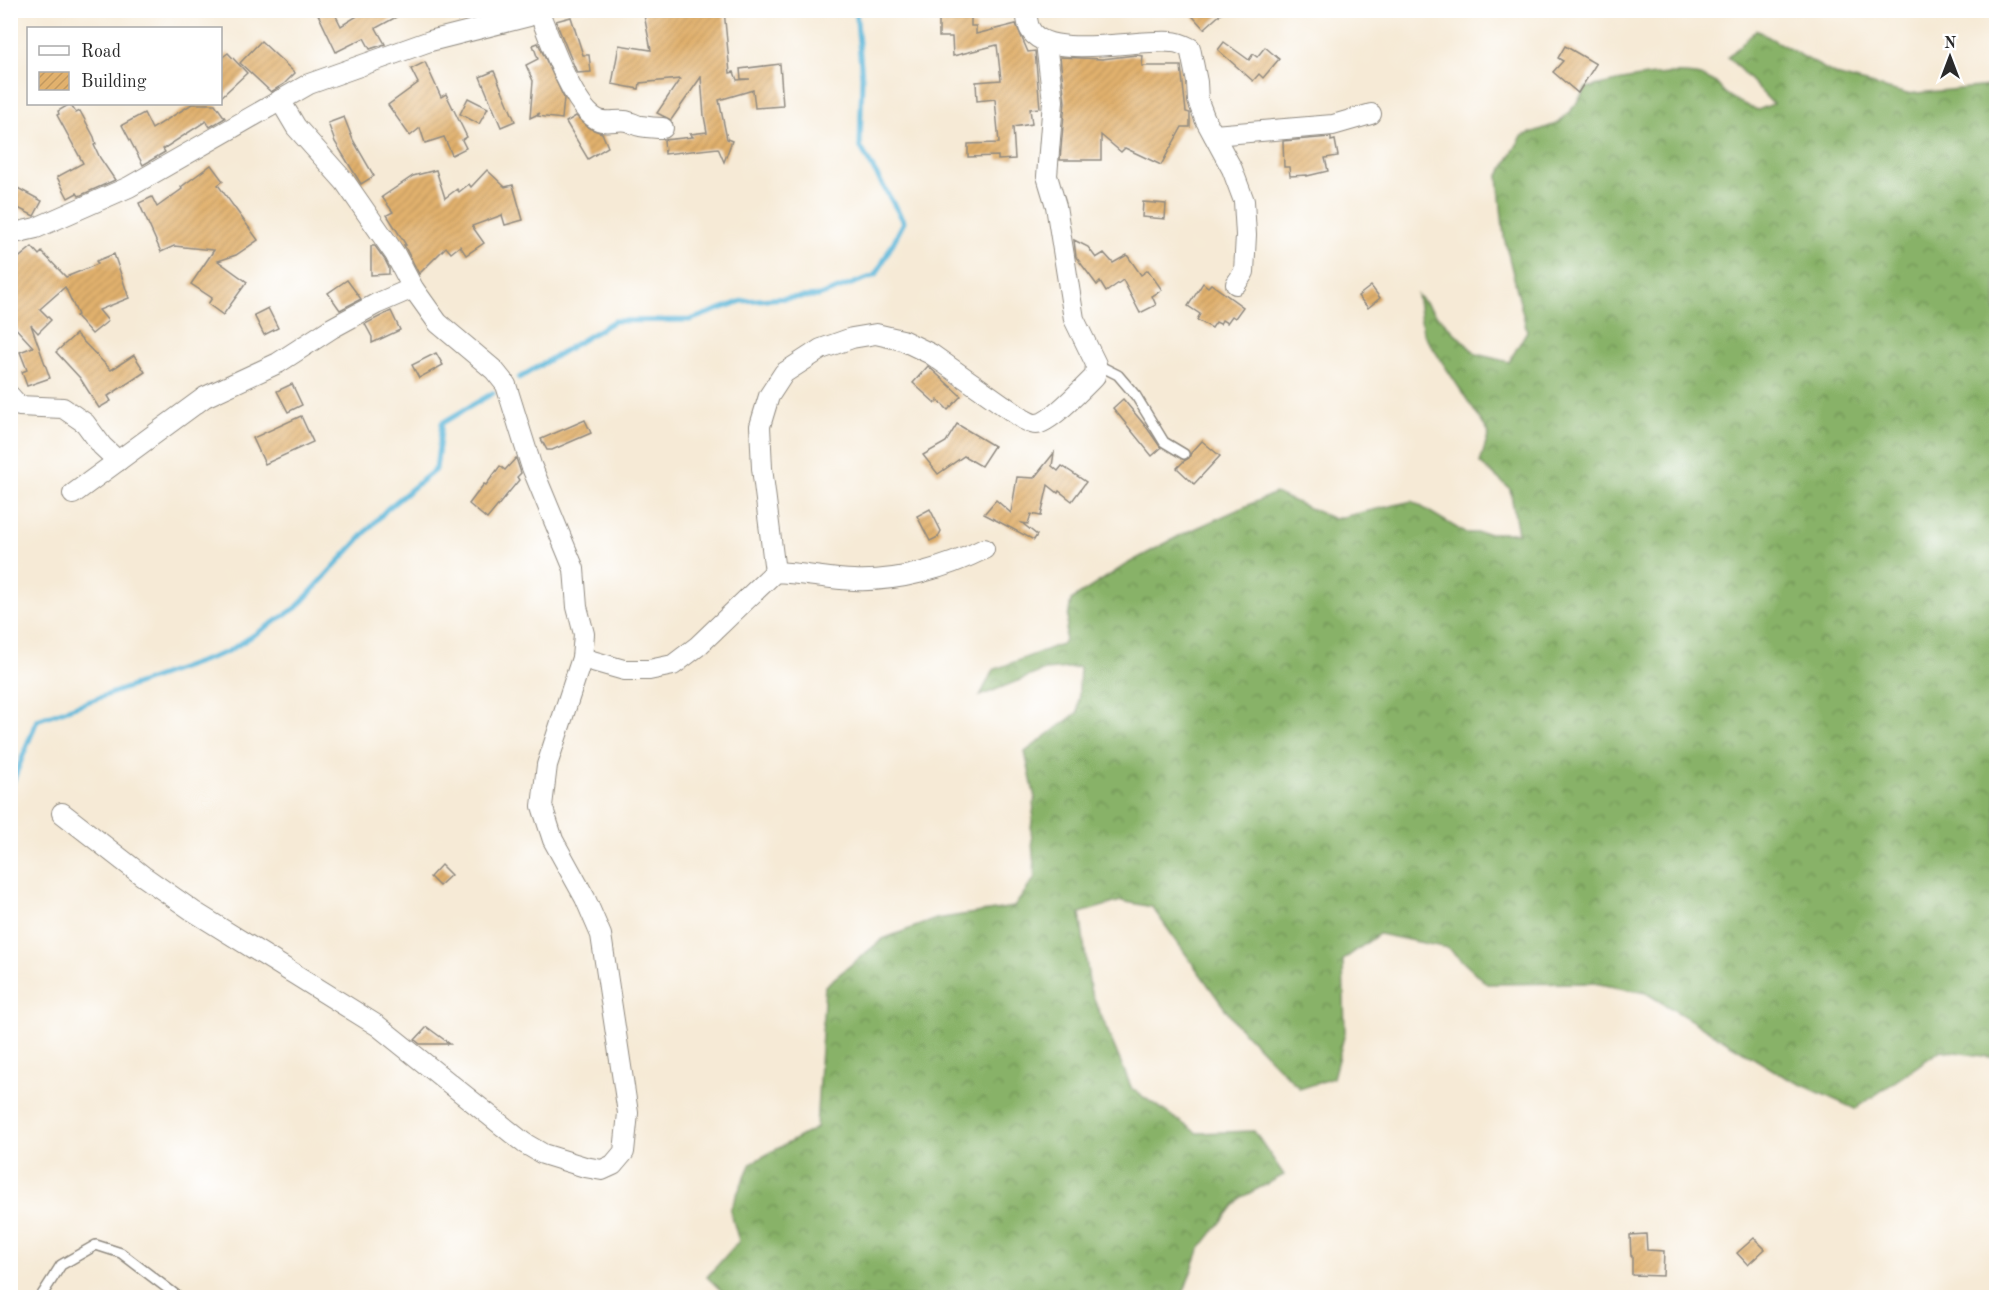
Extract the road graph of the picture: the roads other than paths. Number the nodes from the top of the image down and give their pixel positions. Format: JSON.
{"nodes":[{"id":1,"x":1026,"y":10,"type":"edge"},
{"id":2,"x":535,"y":12,"type":"edge"},
{"id":3,"x":1046,"y":43,"type":"junction"},
{"id":4,"x":280,"y":100,"type":"junction"},
{"id":5,"x":1371,"y":114,"type":"dead end"},
{"id":6,"x":663,"y":128,"type":"dead end"},
{"id":7,"x":1214,"y":135,"type":"junction"},
{"id":8,"x":10,"y":234,"type":"edge"},
{"id":9,"x":1236,"y":284,"type":"dead end"},
{"id":10,"x":414,"y":288,"type":"junction"},
{"id":11,"x":1096,"y":364,"type":"junction"},
{"id":12,"x":10,"y":396,"type":"edge"},
{"id":13,"x":1184,"y":454,"type":"dead end"},
{"id":14,"x":118,"y":461,"type":"junction"},
{"id":15,"x":73,"y":494,"type":"dead end"},
{"id":16,"x":984,"y":549,"type":"dead end"},
{"id":17,"x":775,"y":572,"type":"junction"},
{"id":18,"x":582,"y":658,"type":"junction"},
{"id":19,"x":62,"y":813,"type":"dead end"},
{"id":20,"x":40,"y":1298,"type":"edge"},
{"id":21,"x":180,"y":1298,"type":"edge"}],
"edges":[{"from":1,"to":3,"type":"street"},
{"from":2,"to":4,"type":"street"},
{"from":2,"to":6,"type":"street"},
{"from":3,"to":7,"type":"street"},
{"from":3,"to":11,"type":"street"},
{"from":4,"to":8,"type":"street"},
{"from":4,"to":10,"type":"street"},
{"from":5,"to":7,"type":"street"},
{"from":7,"to":9,"type":"street"},
{"from":10,"to":14,"type":"street"},
{"from":10,"to":18,"type":"street"},
{"from":11,"to":13,"type":"lane"},
{"from":11,"to":17,"type":"street"},
{"from":12,"to":14,"type":"street"},
{"from":14,"to":15,"type":"street"},
{"from":16,"to":17,"type":"street"},
{"from":17,"to":18,"type":"street"},
{"from":18,"to":19,"type":"street"},
{"from":20,"to":21,"type":"lane"}]}
